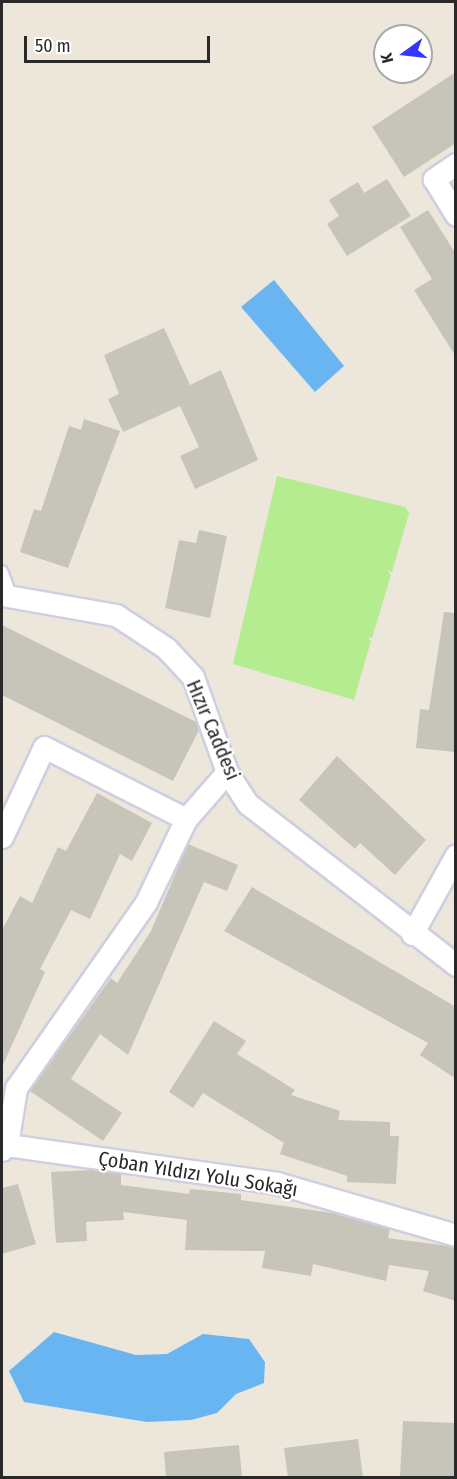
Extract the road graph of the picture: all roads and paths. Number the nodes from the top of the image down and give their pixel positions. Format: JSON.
{"nodes":[{"id":1,"x":456,"y":164,"type":"edge"},
{"id":2,"x":456,"y":214,"type":"edge"},
{"id":3,"x":2,"y":571,"type":"edge"},
{"id":4,"x":6,"y":595,"type":"edge"},
{"id":5,"x":227,"y":772,"type":"junction"},
{"id":6,"x":186,"y":819,"type":"junction"},
{"id":7,"x":2,"y":837,"type":"edge"},
{"id":8,"x":456,"y":855,"type":"edge"},
{"id":9,"x":412,"y":934,"type":"junction"},
{"id":10,"x":456,"y":965,"type":"edge"},
{"id":11,"x":4,"y":1148,"type":"edge"},
{"id":12,"x":456,"y":1235,"type":"edge"}],
"edges":[{"from":1,"to":2,"type":"street"},
{"from":3,"to":4,"type":"lane"},
{"from":4,"to":5,"type":"street","name":"Hızır Caddesi"},
{"from":5,"to":6,"type":"street"},
{"from":5,"to":9,"type":"street","name":"Hızır Caddesi"},
{"from":6,"to":7,"type":"street"},
{"from":6,"to":11,"type":"street"},
{"from":8,"to":9,"type":"street"},
{"from":9,"to":10,"type":"street","name":"Hızır Caddesi"},
{"from":11,"to":12,"type":"street","name":"Çoban Yıldızı Yolu Sokağı"}]}
